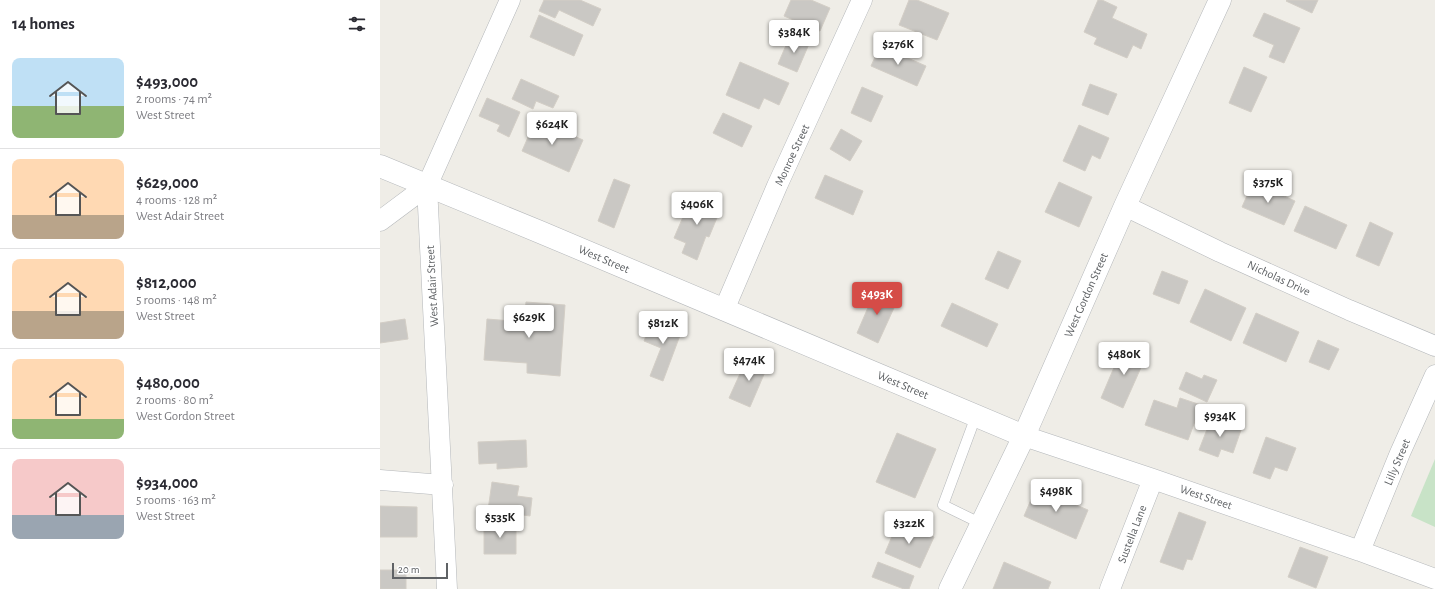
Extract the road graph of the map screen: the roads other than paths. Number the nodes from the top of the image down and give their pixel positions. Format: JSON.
{"nodes":[{"id":1,"x":510,"y":0,"type":"edge"},
{"id":2,"x":862,"y":0,"type":"edge"},
{"id":3,"x":1220,"y":0,"type":"edge"},
{"id":4,"x":380,"y":166,"type":"edge"},
{"id":5,"x":427,"y":186,"type":"junction"},
{"id":6,"x":1125,"y":206,"type":"junction"},
{"id":7,"x":380,"y":221,"type":"edge"},
{"id":8,"x":724,"y":310,"type":"junction"},
{"id":9,"x":1435,"y":346,"type":"edge"},
{"id":10,"x":1435,"y":375,"type":"edge"},
{"id":11,"x":976,"y":416,"type":"junction"},
{"id":12,"x":1024,"y":436,"type":"junction"},
{"id":13,"x":1153,"y":479,"type":"junction"},
{"id":14,"x":380,"y":480,"type":"edge"},
{"id":15,"x":443,"y":485,"type":"junction"},
{"id":16,"x":982,"y":524,"type":"junction"},
{"id":17,"x":1360,"y":551,"type":"junction"},
{"id":18,"x":1435,"y":579,"type":"edge"},
{"id":19,"x":447,"y":589,"type":"edge"},
{"id":20,"x":950,"y":589,"type":"edge"},
{"id":21,"x":1110,"y":589,"type":"edge"}],
"edges":[{"from":1,"to":5,"type":"street","name":"West Adair Street"},
{"from":2,"to":8,"type":"street","name":"Monroe Street"},
{"from":3,"to":6,"type":"street","name":"West Gordon Street"},
{"from":4,"to":5,"type":"street","name":"West Street"},
{"from":5,"to":7,"type":"street"},
{"from":5,"to":8,"type":"street","name":"West Street"},
{"from":5,"to":15,"type":"street","name":"West Adair Street"},
{"from":6,"to":9,"type":"street","name":"Nicholas Drive"},
{"from":6,"to":12,"type":"street","name":"West Gordon Street"},
{"from":8,"to":11,"type":"street","name":"West Street"},
{"from":10,"to":17,"type":"street","name":"Lilly Street"},
{"from":11,"to":12,"type":"street","name":"West Street"},
{"from":11,"to":16,"type":"lane"},
{"from":12,"to":13,"type":"street","name":"West Street"},
{"from":12,"to":16,"type":"street","name":"West Gordon Street"},
{"from":13,"to":17,"type":"street","name":"West Street"},
{"from":13,"to":21,"type":"street","name":"Sustella Lane"},
{"from":14,"to":15,"type":"street"},
{"from":15,"to":19,"type":"street","name":"West Adair Street"},
{"from":16,"to":20,"type":"street","name":"West Gordon Street"},
{"from":17,"to":18,"type":"street","name":"West Street"}]}
